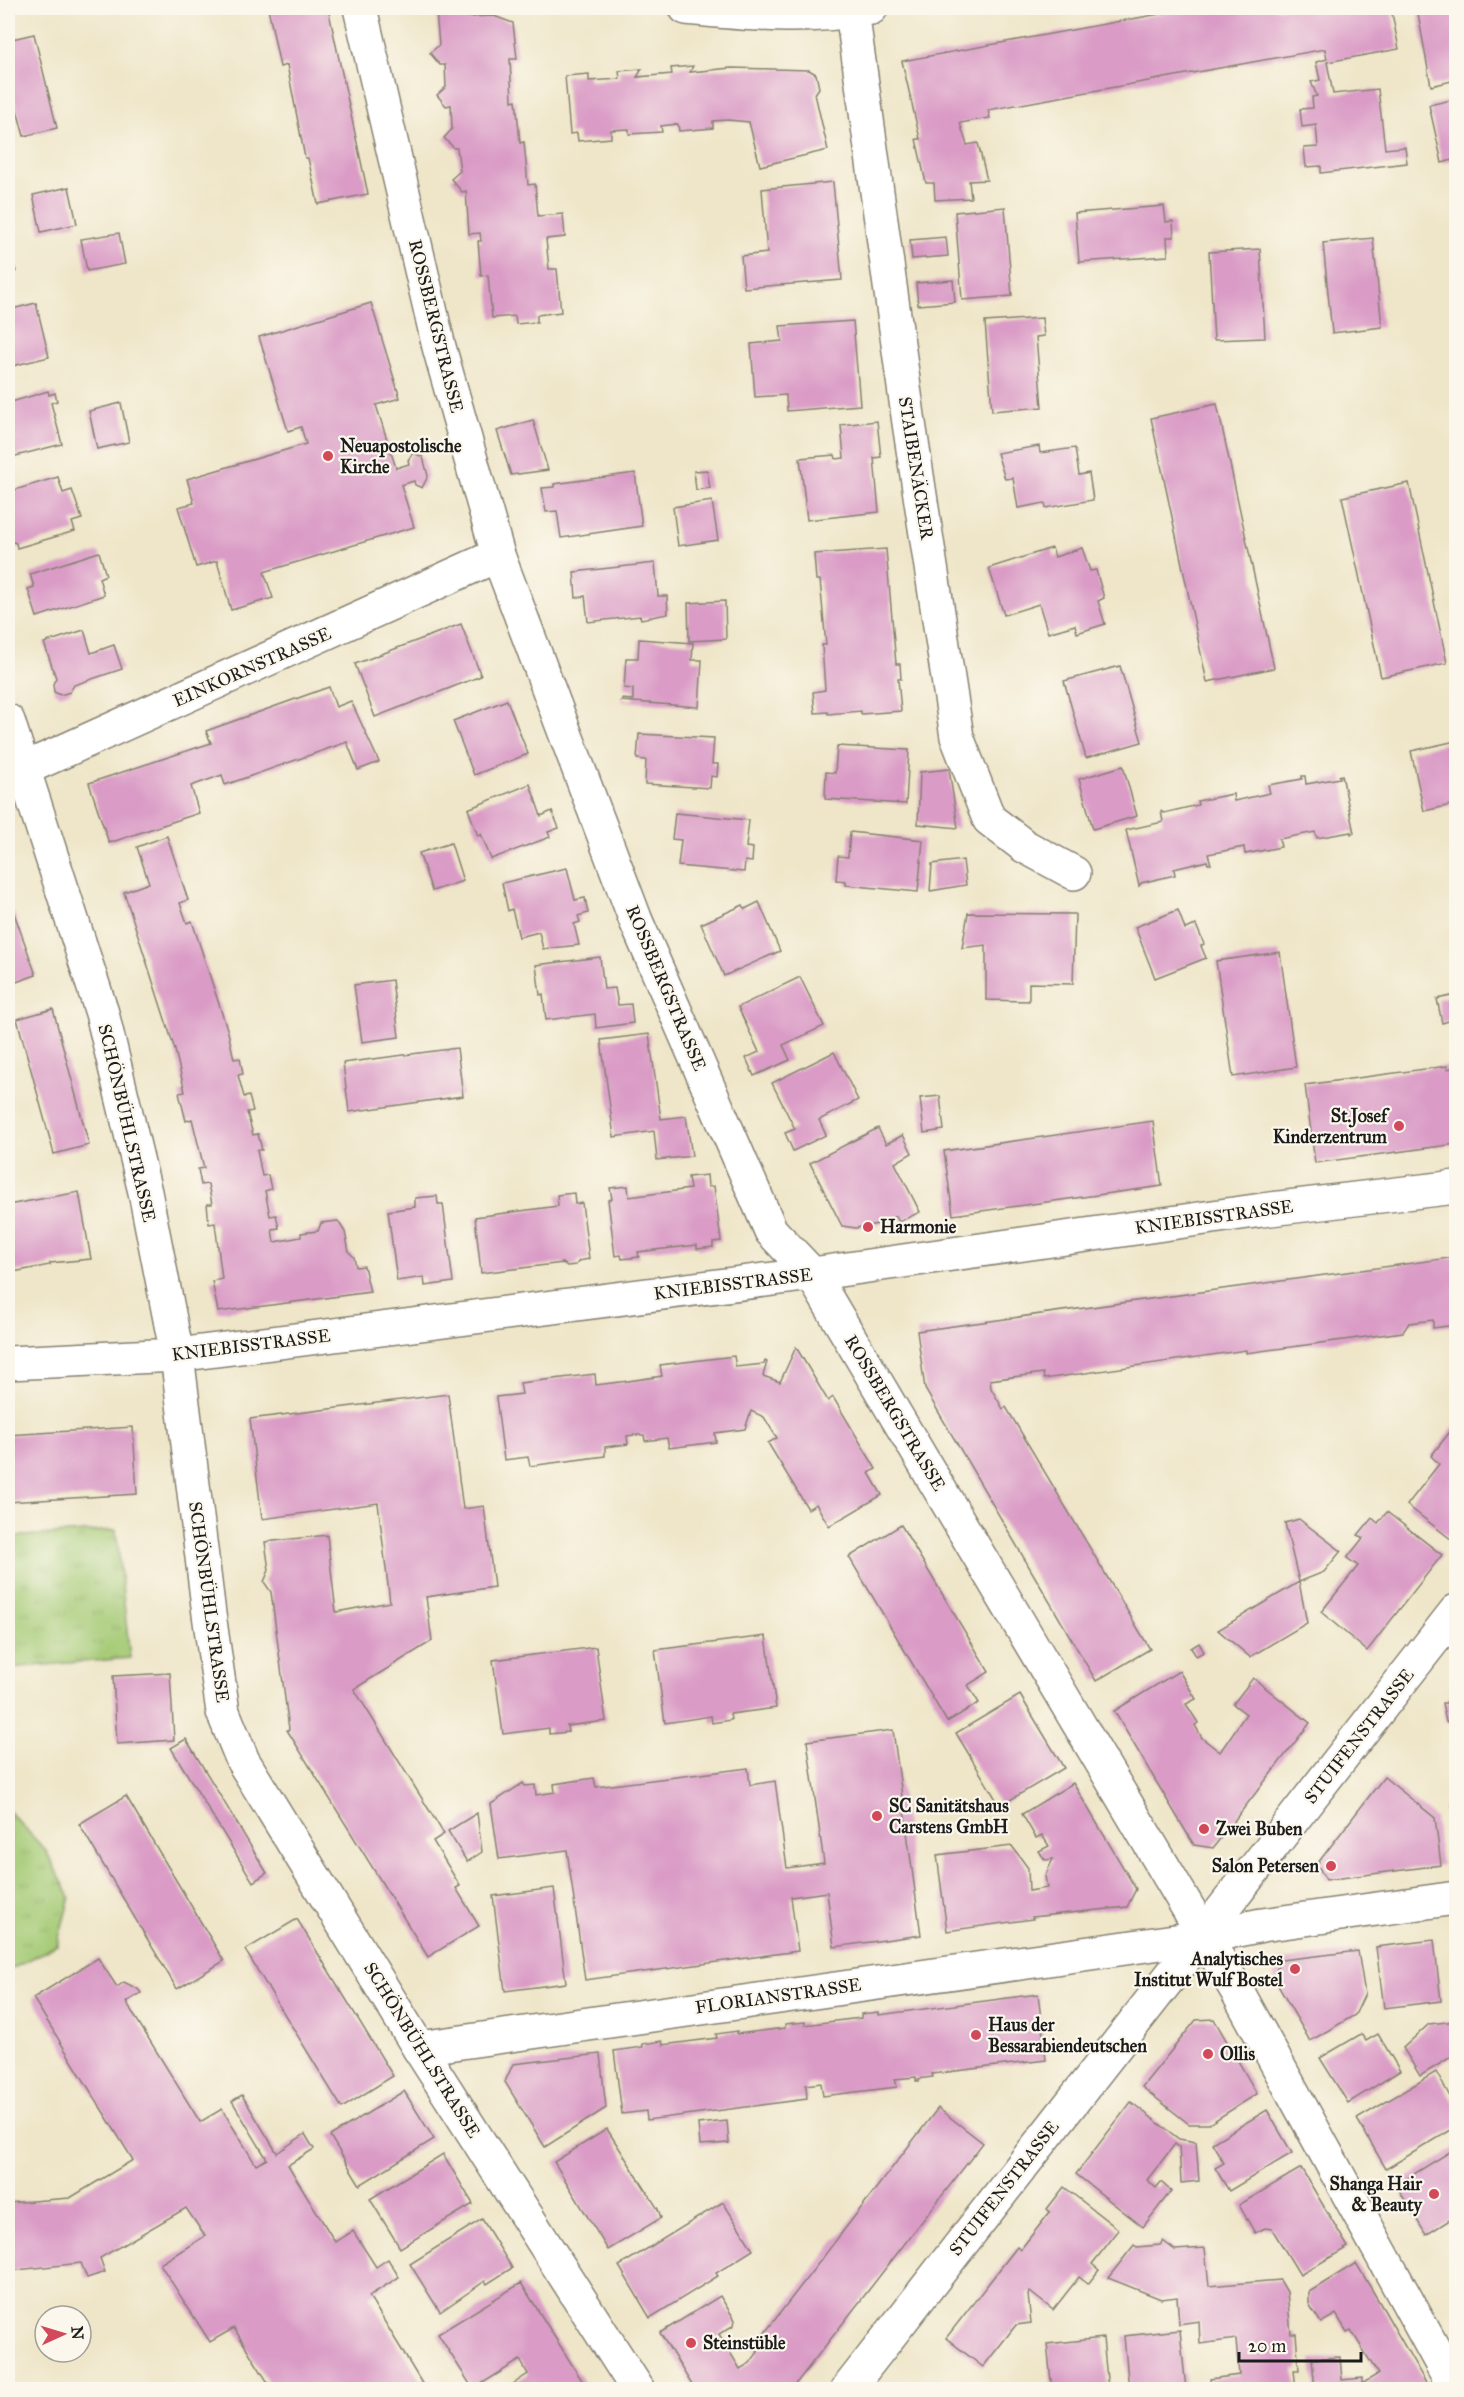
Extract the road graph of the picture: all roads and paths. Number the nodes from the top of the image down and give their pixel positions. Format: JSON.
{"nodes":[{"id":1,"x":360,"y":8,"type":"edge"},
{"id":2,"x":686,"y":8,"type":"edge"},
{"id":3,"x":861,"y":9,"type":"edge"},
{"id":4,"x":498,"y":555,"type":"junction"},
{"id":5,"x":8,"y":721,"type":"edge"},
{"id":6,"x":16,"y":775,"type":"edge"},
{"id":7,"x":1074,"y":873,"type":"dead end"},
{"id":8,"x":1456,"y":1187,"type":"edge"},
{"id":9,"x":812,"y":1274,"type":"junction"},
{"id":10,"x":177,"y":1355,"type":"junction"},
{"id":11,"x":8,"y":1363,"type":"edge"},
{"id":12,"x":1456,"y":1611,"type":"edge"},
{"id":13,"x":1456,"y":1898,"type":"edge"},
{"id":14,"x":1203,"y":1937,"type":"junction"},
{"id":15,"x":419,"y":2048,"type":"junction"},
{"id":16,"x":638,"y":2390,"type":"edge"},
{"id":17,"x":847,"y":2390,"type":"edge"},
{"id":18,"x":1456,"y":2390,"type":"edge"}],
"edges":[{"from":1,"to":4,"type":"street","name":"ROSSBERGSTRASSE"},
{"from":2,"to":3,"type":"street"},
{"from":3,"to":7,"type":"street","name":"STAIBENÄCKER"},
{"from":4,"to":6,"type":"street","name":"EINKORNSTRASSE"},
{"from":4,"to":9,"type":"street","name":"ROSSBERGSTRASSE"},
{"from":5,"to":6,"type":"street","name":"SCHÖNBÜHLSTRASSE"},
{"from":6,"to":10,"type":"street","name":"SCHÖNBÜHLSTRASSE"},
{"from":8,"to":9,"type":"street","name":"KNIEBISSTRASSE"},
{"from":9,"to":10,"type":"street","name":"KNIEBISSTRASSE"},
{"from":9,"to":14,"type":"street","name":"ROSSBERGSTRASSE"},
{"from":10,"to":11,"type":"street","name":"KNIEBISSTRASSE"},
{"from":10,"to":15,"type":"street","name":"SCHÖNBÜHLSTRASSE"},
{"from":12,"to":14,"type":"street","name":"STUIFENSTRASSE"},
{"from":13,"to":14,"type":"street","name":"FLORIANSTRASSE"},
{"from":14,"to":15,"type":"street","name":"FLORIANSTRASSE"},
{"from":14,"to":17,"type":"street","name":"STUIFENSTRASSE"},
{"from":14,"to":18,"type":"street","name":"ROSSBERGSTRASSE"},
{"from":15,"to":16,"type":"street","name":"SCHÖNBÜHLSTRASSE"}]}
